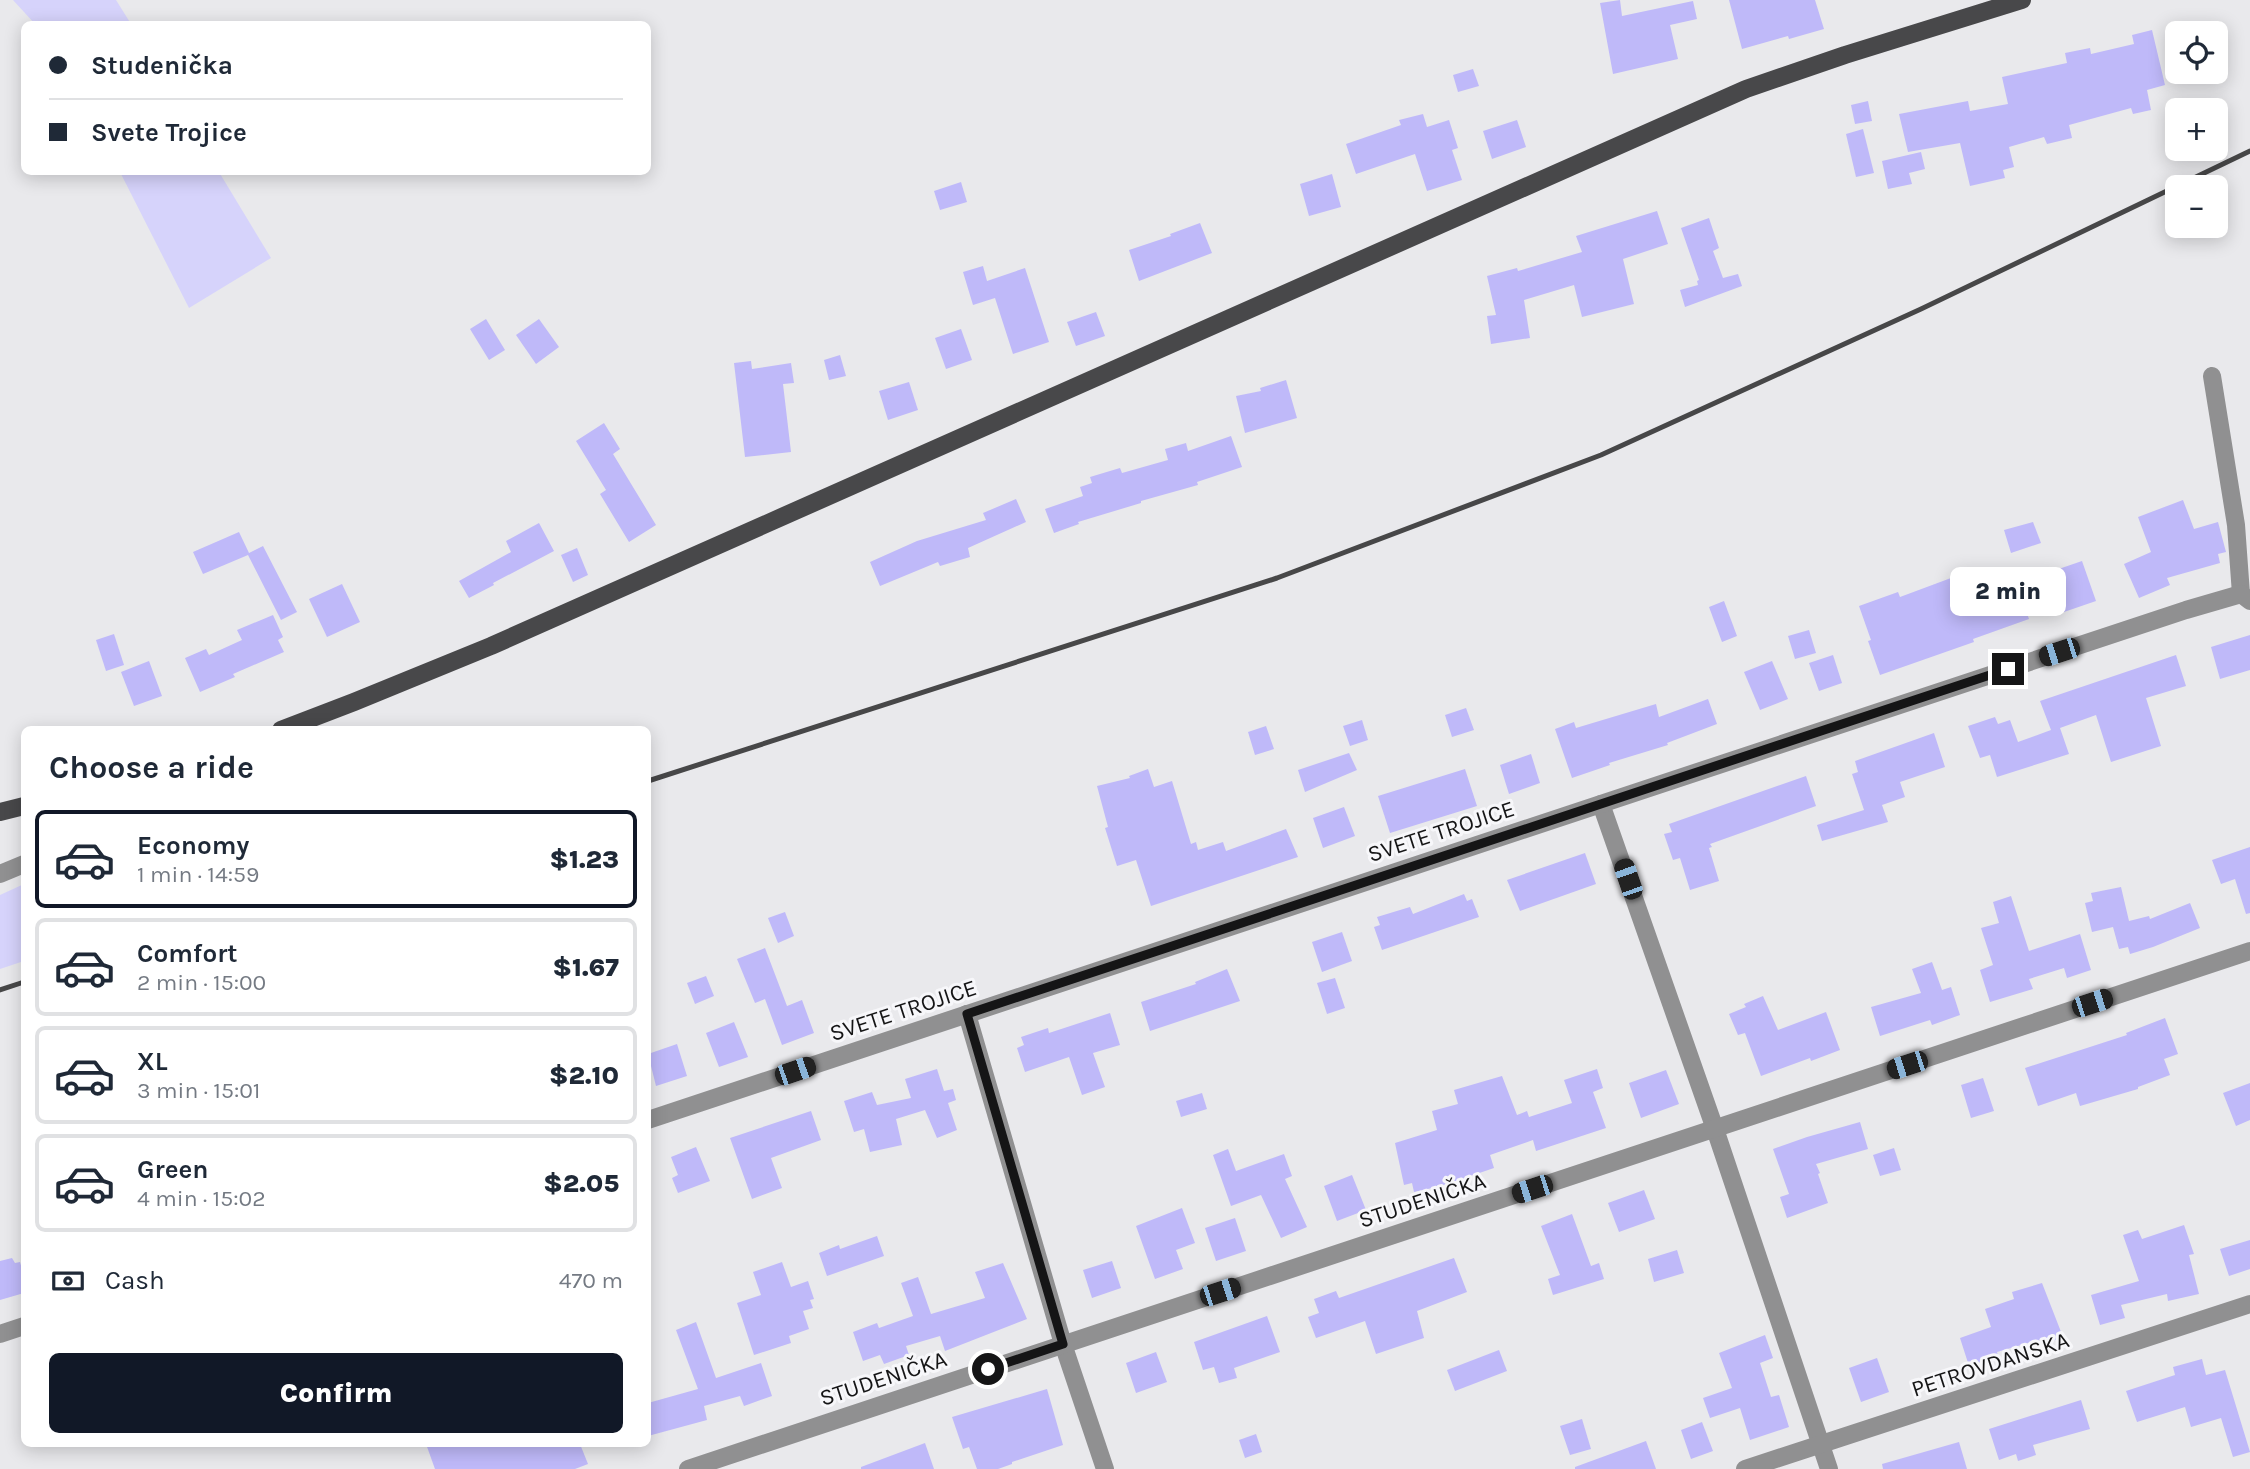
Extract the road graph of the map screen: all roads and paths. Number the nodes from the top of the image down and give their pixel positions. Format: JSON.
{"nodes":[{"id":1,"x":2022,"y":0,"type":"edge"},
{"id":2,"x":2212,"y":376,"type":"dead end"},
{"id":3,"x":2245,"y":598,"type":"edge"},
{"id":4,"x":291,"y":726,"type":"edge"},
{"id":5,"x":1601,"y":804,"type":"junction"},
{"id":6,"x":21,"y":807,"type":"edge"},
{"id":7,"x":0,"y":812,"type":"edge"},
{"id":8,"x":21,"y":865,"type":"edge"},
{"id":9,"x":0,"y":874,"type":"edge"},
{"id":10,"x":2250,"y":951,"type":"edge"},
{"id":11,"x":967,"y":1014,"type":"junction"},
{"id":12,"x":651,"y":1119,"type":"edge"},
{"id":13,"x":1715,"y":1129,"type":"junction"},
{"id":14,"x":2250,"y":1304,"type":"edge"},
{"id":15,"x":21,"y":1327,"type":"edge"},
{"id":16,"x":0,"y":1334,"type":"edge"},
{"id":17,"x":1063,"y":1344,"type":"junction"},
{"id":18,"x":1822,"y":1444,"type":"junction"},
{"id":19,"x":688,"y":1469,"type":"edge"},
{"id":20,"x":1105,"y":1469,"type":"edge"},
{"id":21,"x":1745,"y":1469,"type":"edge"},
{"id":22,"x":1829,"y":1469,"type":"edge"}],
"edges":[{"from":1,"to":4,"type":"main road"},
{"from":2,"to":3,"type":"street"},
{"from":3,"to":5,"type":"street","name":"SVETE TROJICE"},
{"from":5,"to":11,"type":"street","name":"SVETE TROJICE"},
{"from":5,"to":13,"type":"street"},
{"from":6,"to":7,"type":"main road"},
{"from":8,"to":9,"type":"street"},
{"from":10,"to":13,"type":"street","name":"STUDENIČKA"},
{"from":11,"to":12,"type":"street","name":"SVETE TROJICE"},
{"from":11,"to":17,"type":"street"},
{"from":13,"to":17,"type":"street","name":"STUDENIČKA"},
{"from":13,"to":18,"type":"street"},
{"from":14,"to":18,"type":"street","name":"PETROVDANSKA"},
{"from":15,"to":16,"type":"street"},
{"from":17,"to":19,"type":"street","name":"STUDENIČKA"},
{"from":17,"to":20,"type":"street"},
{"from":18,"to":21,"type":"street","name":"PETROVDANSKA"},
{"from":18,"to":22,"type":"street"}]}
